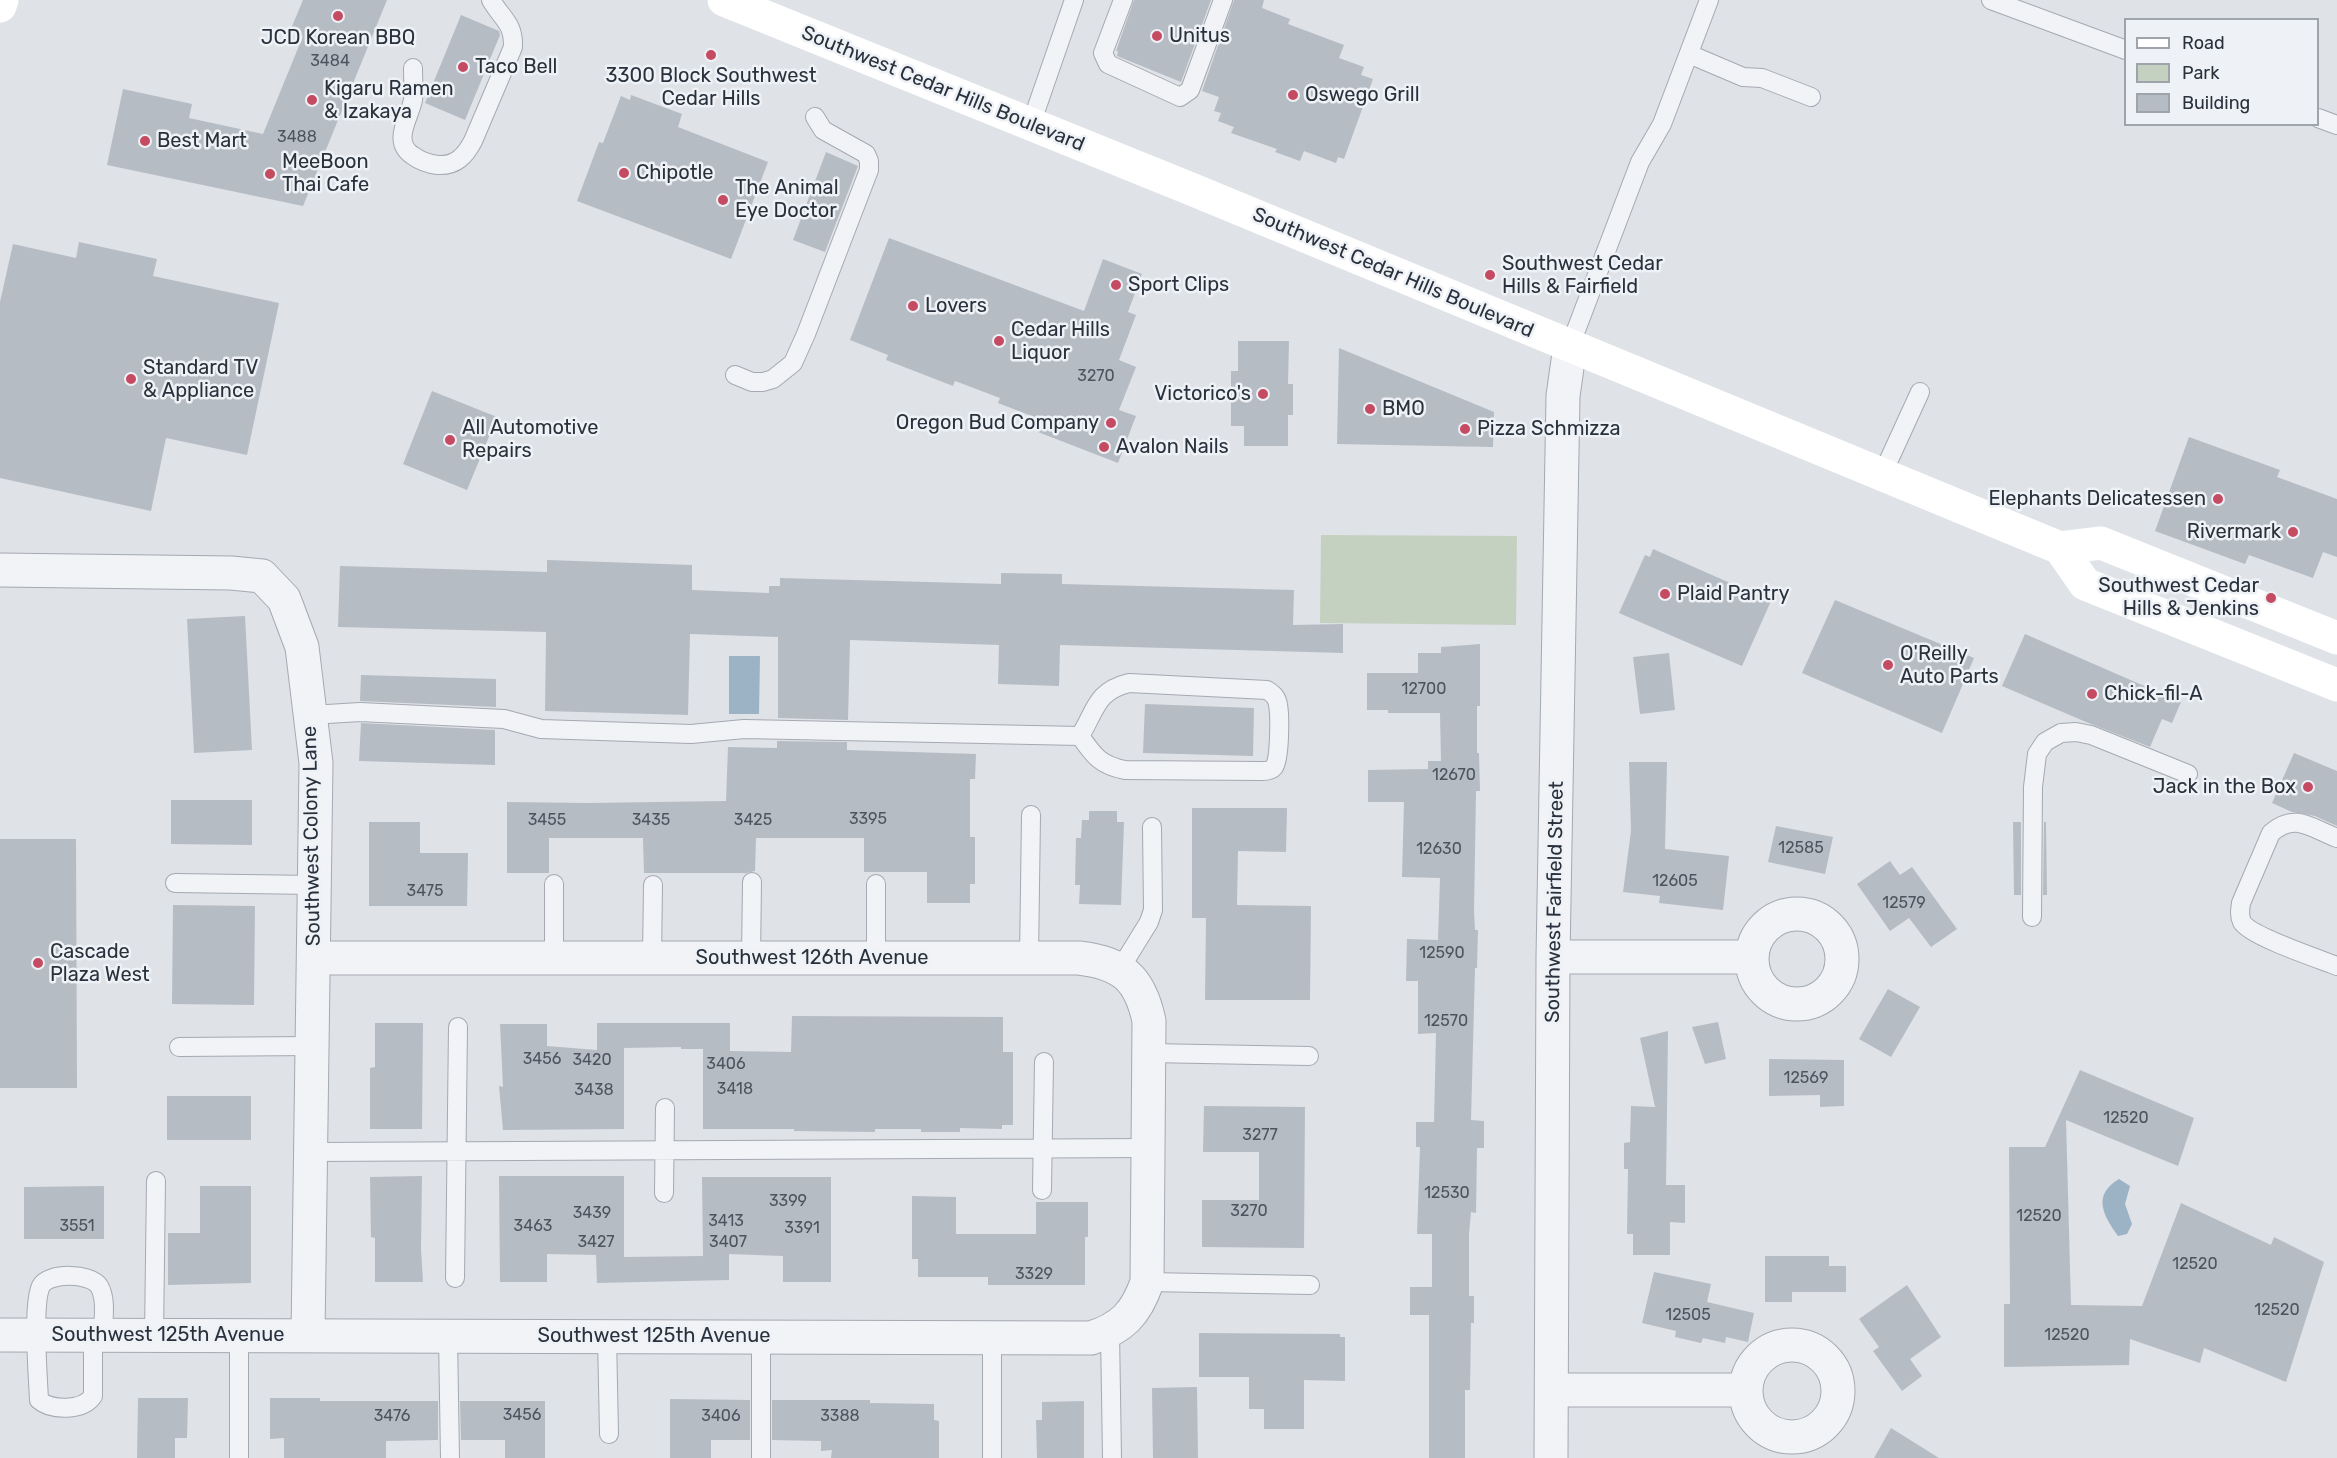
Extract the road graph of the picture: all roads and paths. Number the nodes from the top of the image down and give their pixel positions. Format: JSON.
{"nodes":[{"id":1,"x":2,"y":0,"type":"edge"},
{"id":2,"x":491,"y":0,"type":"edge"},
{"id":3,"x":724,"y":0,"type":"edge"},
{"id":4,"x":1074,"y":0,"type":"edge"},
{"id":5,"x":1123,"y":0,"type":"edge"},
{"id":6,"x":1223,"y":0,"type":"edge"},
{"id":7,"x":1710,"y":0,"type":"edge"},
{"id":8,"x":1991,"y":0,"type":"edge"},
{"id":9,"x":0,"y":6,"type":"edge"},
{"id":10,"x":2124,"y":49,"type":"edge"},
{"id":11,"x":1689,"y":54,"type":"junction"},
{"id":12,"x":412,"y":68,"type":"dead end"},
{"id":13,"x":1811,"y":97,"type":"dead end"},
{"id":14,"x":815,"y":117,"type":"dead end"},
{"id":15,"x":2319,"y":118,"type":"edge"},
{"id":16,"x":1031,"y":124,"type":"junction"},
{"id":17,"x":2337,"y":125,"type":"edge"},
{"id":18,"x":1570,"y":346,"type":"junction"},
{"id":19,"x":735,"y":375,"type":"dead end"},
{"id":20,"x":1920,"y":392,"type":"dead end"},
{"id":21,"x":1882,"y":475,"type":"junction"},
{"id":22,"x":2060,"y":548,"type":"junction"},
{"id":23,"x":0,"y":570,"type":"edge"},
{"id":24,"x":2337,"y":638,"type":"edge"},
{"id":25,"x":2337,"y":685,"type":"edge"},
{"id":26,"x":311,"y":715,"type":"junction"},
{"id":27,"x":1080,"y":736,"type":"junction"},
{"id":28,"x":2188,"y":774,"type":"dead end"},
{"id":29,"x":1031,"y":815,"type":"dead end"},
{"id":30,"x":1152,"y":827,"type":"dead end"},
{"id":31,"x":2337,"y":838,"type":"edge"},
{"id":32,"x":752,"y":882,"type":"dead end"},
{"id":33,"x":175,"y":883,"type":"dead end"},
{"id":34,"x":554,"y":884,"type":"dead end"},
{"id":35,"x":876,"y":884,"type":"dead end"},
{"id":36,"x":314,"y":885,"type":"junction"},
{"id":37,"x":653,"y":885,"type":"dead end"},
{"id":38,"x":2032,"y":917,"type":"dead end"},
{"id":39,"x":1553,"y":957,"type":"junction"},
{"id":40,"x":1751,"y":957,"type":"dead end"},
{"id":41,"x":314,"y":958,"type":"junction"},
{"id":42,"x":554,"y":958,"type":"junction"},
{"id":43,"x":652,"y":958,"type":"junction"},
{"id":44,"x":751,"y":958,"type":"junction"},
{"id":45,"x":876,"y":958,"type":"junction"},
{"id":46,"x":1029,"y":958,"type":"junction"},
{"id":47,"x":2337,"y":966,"type":"edge"},
{"id":48,"x":1120,"y":969,"type":"junction"},
{"id":49,"x":458,"y":1027,"type":"dead end"},
{"id":50,"x":312,"y":1046,"type":"junction"},
{"id":51,"x":179,"y":1047,"type":"dead end"},
{"id":52,"x":1149,"y":1053,"type":"junction"},
{"id":53,"x":1308,"y":1056,"type":"dead end"},
{"id":54,"x":1044,"y":1062,"type":"dead end"},
{"id":55,"x":665,"y":1108,"type":"dead end"},
{"id":56,"x":1043,"y":1147,"type":"junction"},
{"id":57,"x":1148,"y":1148,"type":"junction"},
{"id":58,"x":665,"y":1149,"type":"junction"},
{"id":59,"x":455,"y":1151,"type":"junction"},
{"id":60,"x":311,"y":1152,"type":"junction"},
{"id":61,"x":156,"y":1181,"type":"dead end"},
{"id":62,"x":1042,"y":1190,"type":"dead end"},
{"id":63,"x":664,"y":1193,"type":"dead end"},
{"id":64,"x":455,"y":1278,"type":"dead end"},
{"id":65,"x":1147,"y":1282,"type":"junction"},
{"id":66,"x":1311,"y":1285,"type":"dead end"},
{"id":67,"x":1110,"y":1332,"type":"junction"},
{"id":68,"x":0,"y":1335,"type":"edge"},
{"id":69,"x":36,"y":1335,"type":"junction"},
{"id":70,"x":98,"y":1335,"type":"junction"},
{"id":71,"x":154,"y":1335,"type":"junction"},
{"id":72,"x":239,"y":1335,"type":"junction"},
{"id":73,"x":308,"y":1335,"type":"junction"},
{"id":74,"x":448,"y":1336,"type":"junction"},
{"id":75,"x":607,"y":1336,"type":"junction"},
{"id":76,"x":761,"y":1337,"type":"junction"},
{"id":77,"x":992,"y":1338,"type":"junction"},
{"id":78,"x":1552,"y":1390,"type":"junction"},
{"id":79,"x":1745,"y":1390,"type":"dead end"},
{"id":80,"x":609,"y":1434,"type":"dead end"},
{"id":81,"x":239,"y":1458,"type":"edge"},
{"id":82,"x":450,"y":1458,"type":"edge"},
{"id":83,"x":761,"y":1458,"type":"edge"},
{"id":84,"x":992,"y":1458,"type":"edge"},
{"id":85,"x":1112,"y":1458,"type":"edge"},
{"id":86,"x":1551,"y":1458,"type":"edge"}],
"edges":[{"from":1,"to":9,"type":"main road"},
{"from":2,"to":12,"type":"lane"},
{"from":3,"to":16,"type":"main road","name":"Southwest Cedar Hills Boulevard"},
{"from":4,"to":16,"type":"lane"},
{"from":5,"to":6,"type":"lane"},
{"from":7,"to":11,"type":"lane"},
{"from":8,"to":10,"type":"lane"},
{"from":11,"to":13,"type":"lane"},
{"from":11,"to":18,"type":"lane"},
{"from":14,"to":19,"type":"lane"},
{"from":15,"to":17,"type":"lane"},
{"from":16,"to":18,"type":"main road","name":"Southwest Cedar Hills Boulevard"},
{"from":18,"to":21,"type":"main road","name":"Southwest Cedar Hills Boulevard"},
{"from":18,"to":39,"type":"street","name":"Southwest Fairfield Street"},
{"from":20,"to":21,"type":"lane"},
{"from":21,"to":22,"type":"main road","name":"Southwest Cedar Hills Boulevard"},
{"from":22,"to":24,"type":"main road","name":"Southwest Cedar Hills Boulevard"},
{"from":22,"to":25,"type":"main road"},
{"from":23,"to":26,"type":"street","name":"Southwest Colony Lane"},
{"from":26,"to":27,"type":"lane"},
{"from":26,"to":36,"type":"street","name":"Southwest Colony Lane"},
{"from":27,"to":27,"type":"lane"},
{"from":28,"to":38,"type":"lane"},
{"from":29,"to":46,"type":"lane"},
{"from":30,"to":48,"type":"lane"},
{"from":31,"to":47,"type":"lane"},
{"from":32,"to":44,"type":"lane"},
{"from":33,"to":36,"type":"lane"},
{"from":34,"to":42,"type":"lane"},
{"from":35,"to":45,"type":"lane"},
{"from":36,"to":41,"type":"street","name":"Southwest Colony Lane"},
{"from":37,"to":43,"type":"lane"},
{"from":39,"to":40,"type":"street"},
{"from":39,"to":78,"type":"street","name":"Southwest Fairfield Street"},
{"from":41,"to":42,"type":"street","name":"Southwest 126th Avenue"},
{"from":41,"to":50,"type":"street","name":"Southwest Colony Lane"},
{"from":42,"to":43,"type":"street","name":"Southwest 126th Avenue"},
{"from":43,"to":44,"type":"street","name":"Southwest 126th Avenue"},
{"from":44,"to":45,"type":"street","name":"Southwest 126th Avenue"},
{"from":45,"to":46,"type":"street","name":"Southwest 126th Avenue"},
{"from":46,"to":48,"type":"street","name":"Southwest 126th Avenue"},
{"from":48,"to":52,"type":"street","name":"Southwest 126th Avenue"},
{"from":49,"to":59,"type":"lane"},
{"from":50,"to":51,"type":"lane"},
{"from":50,"to":60,"type":"street","name":"Southwest Colony Lane"},
{"from":52,"to":53,"type":"lane"},
{"from":52,"to":57,"type":"street","name":"Southwest 126th Avenue"},
{"from":54,"to":56,"type":"lane"},
{"from":55,"to":58,"type":"lane"},
{"from":56,"to":57,"type":"lane"},
{"from":56,"to":58,"type":"lane"},
{"from":56,"to":62,"type":"lane"},
{"from":57,"to":65,"type":"street"},
{"from":58,"to":59,"type":"lane"},
{"from":58,"to":63,"type":"lane"},
{"from":59,"to":60,"type":"lane"},
{"from":59,"to":64,"type":"lane"},
{"from":60,"to":73,"type":"street","name":"Southwest Colony Lane"},
{"from":61,"to":71,"type":"lane"},
{"from":65,"to":66,"type":"lane"},
{"from":65,"to":67,"type":"street"},
{"from":67,"to":77,"type":"street","name":"Southwest 125th Avenue"},
{"from":67,"to":85,"type":"lane"},
{"from":68,"to":69,"type":"street","name":"Southwest 125th Avenue"},
{"from":69,"to":70,"type":"street","name":"Southwest 125th Avenue"},
{"from":69,"to":70,"type":"lane"},
{"from":69,"to":70,"type":"lane"},
{"from":70,"to":71,"type":"street","name":"Southwest 125th Avenue"},
{"from":71,"to":72,"type":"street","name":"Southwest 125th Avenue"},
{"from":72,"to":73,"type":"street","name":"Southwest 125th Avenue"},
{"from":72,"to":81,"type":"lane"},
{"from":73,"to":74,"type":"street","name":"Southwest 125th Avenue"},
{"from":74,"to":75,"type":"street","name":"Southwest 125th Avenue"},
{"from":74,"to":82,"type":"lane"},
{"from":75,"to":76,"type":"street","name":"Southwest 125th Avenue"},
{"from":75,"to":80,"type":"lane"},
{"from":76,"to":77,"type":"street","name":"Southwest 125th Avenue"},
{"from":76,"to":83,"type":"lane"},
{"from":77,"to":84,"type":"lane"},
{"from":78,"to":79,"type":"street"},
{"from":78,"to":86,"type":"street","name":"Southwest Fairfield Street"}]}
